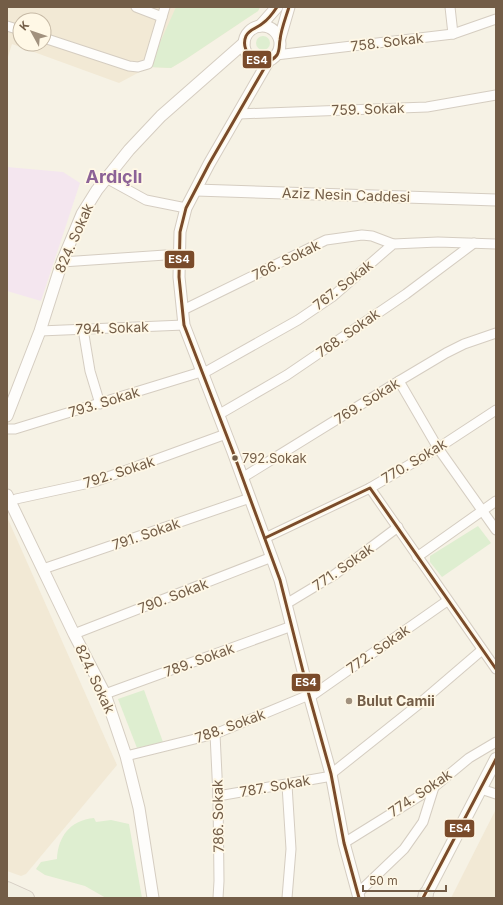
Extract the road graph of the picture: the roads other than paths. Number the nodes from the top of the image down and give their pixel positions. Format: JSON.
{"nodes":[{"id":1,"x":136,"y":7,"type":"edge"},
{"id":2,"x":165,"y":7,"type":"edge"},
{"id":3,"x":277,"y":7,"type":"edge"},
{"id":4,"x":289,"y":7,"type":"edge"},
{"id":5,"x":450,"y":7,"type":"edge"},
{"id":6,"x":162,"y":17,"type":"junction"},
{"id":7,"x":496,"y":19,"type":"edge"},
{"id":8,"x":260,"y":26,"type":"junction"},
{"id":9,"x":453,"y":34,"type":"junction"},
{"id":10,"x":280,"y":38,"type":"junction"},
{"id":11,"x":52,"y":41,"type":"edge"},
{"id":12,"x":244,"y":43,"type":"junction"},
{"id":13,"x":273,"y":58,"type":"junction"},
{"id":14,"x":496,"y":95,"type":"edge"},
{"id":15,"x":240,"y":114,"type":"junction"},
{"id":16,"x":106,"y":178,"type":"junction"},
{"id":17,"x":196,"y":190,"type":"junction"},
{"id":18,"x":496,"y":200,"type":"edge"},
{"id":19,"x":186,"y":208,"type":"junction"},
{"id":20,"x":474,"y":243,"type":"junction"},
{"id":21,"x":393,"y":244,"type":"junction"},
{"id":22,"x":496,"y":244,"type":"edge"},
{"id":23,"x":180,"y":254,"type":"junction"},
{"id":24,"x":62,"y":262,"type":"junction"},
{"id":25,"x":183,"y":310,"type":"junction"},
{"id":26,"x":184,"y":325,"type":"junction"},
{"id":27,"x":83,"y":329,"type":"junction"},
{"id":28,"x":40,"y":331,"type":"junction"},
{"id":29,"x":496,"y":333,"type":"edge"},
{"id":30,"x":202,"y":373,"type":"junction"},
{"id":31,"x":399,"y":381,"type":"junction"},
{"id":32,"x":100,"y":404,"type":"junction"},
{"id":33,"x":496,"y":410,"type":"edge"},
{"id":34,"x":218,"y":415,"type":"junction"},
{"id":35,"x":7,"y":416,"type":"edge"},
{"id":36,"x":7,"y":429,"type":"edge"},
{"id":37,"x":226,"y":434,"type":"junction"},
{"id":38,"x":438,"y":448,"type":"junction"},
{"id":39,"x":242,"y":478,"type":"junction"},
{"id":40,"x":370,"y":488,"type":"junction"},
{"id":41,"x":9,"y":498,"type":"edge"},
{"id":42,"x":250,"y":498,"type":"junction"},
{"id":43,"x":496,"y":501,"type":"edge"},
{"id":44,"x":482,"y":510,"type":"junction"},
{"id":45,"x":398,"y":527,"type":"junction"},
{"id":46,"x":496,"y":530,"type":"edge"},
{"id":47,"x":265,"y":538,"type":"junction"},
{"id":48,"x":272,"y":557,"type":"junction"},
{"id":49,"x":417,"y":557,"type":"junction"},
{"id":50,"x":43,"y":569,"type":"junction"},
{"id":51,"x":447,"y":601,"type":"junction"},
{"id":52,"x":286,"y":604,"type":"junction"},
{"id":53,"x":292,"y":626,"type":"junction"},
{"id":54,"x":74,"y":634,"type":"junction"},
{"id":55,"x":482,"y":650,"type":"junction"},
{"id":56,"x":496,"y":669,"type":"edge"},
{"id":57,"x":105,"y":694,"type":"junction"},
{"id":58,"x":309,"y":696,"type":"junction"},
{"id":59,"x":215,"y":734,"type":"junction"},
{"id":60,"x":496,"y":742,"type":"edge"},
{"id":61,"x":126,"y":756,"type":"junction"},
{"id":62,"x":496,"y":759,"type":"edge"},
{"id":63,"x":332,"y":775,"type":"junction"},
{"id":64,"x":287,"y":785,"type":"junction"},
{"id":65,"x":434,"y":787,"type":"junction"},
{"id":66,"x":481,"y":789,"type":"junction"},
{"id":67,"x":496,"y":794,"type":"edge"},
{"id":68,"x":218,"y":796,"type":"junction"},
{"id":69,"x":344,"y":843,"type":"junction"},
{"id":70,"x":7,"y":889,"type":"edge"},
{"id":71,"x":359,"y":896,"type":"edge"},
{"id":72,"x":425,"y":897,"type":"edge"},
{"id":73,"x":27,"y":898,"type":"edge"},
{"id":74,"x":154,"y":898,"type":"edge"},
{"id":75,"x":218,"y":898,"type":"edge"},
{"id":76,"x":287,"y":898,"type":"edge"}],
"edges":[{"from":1,"to":6,"type":"street"},
{"from":2,"to":6,"type":"street"},
{"from":3,"to":8,"type":"street"},
{"from":4,"to":10,"type":"street"},
{"from":5,"to":9,"type":"street"},
{"from":6,"to":11,"type":"street"},
{"from":7,"to":9,"type":"street","name":"758. Sokak"},
{"from":8,"to":10,"type":"street"},
{"from":8,"to":12,"type":"street"},
{"from":9,"to":13,"type":"street","name":"758. Sokak"},
{"from":10,"to":13,"type":"street"},
{"from":12,"to":13,"type":"street"},
{"from":12,"to":16,"type":"street","name":"824. Sokak"},
{"from":13,"to":15,"type":"street"},
{"from":14,"to":15,"type":"street","name":"759. Sokak"},
{"from":15,"to":17,"type":"street"},
{"from":16,"to":19,"type":"street"},
{"from":16,"to":24,"type":"street","name":"824. Sokak"},
{"from":17,"to":18,"type":"street","name":"Aziz Nesin Caddesi"},
{"from":17,"to":19,"type":"street"},
{"from":19,"to":23,"type":"street"},
{"from":20,"to":21,"type":"street"},
{"from":20,"to":22,"type":"street"},
{"from":20,"to":34,"type":"street","name":"768. Sokak"},
{"from":21,"to":25,"type":"street","name":"766. Sokak"},
{"from":21,"to":30,"type":"street","name":"767. Sokak"},
{"from":23,"to":24,"type":"street"},
{"from":23,"to":25,"type":"street"},
{"from":24,"to":28,"type":"street","name":"824. Sokak"},
{"from":25,"to":26,"type":"street"},
{"from":26,"to":27,"type":"street","name":"794. Sokak"},
{"from":26,"to":30,"type":"street"},
{"from":27,"to":28,"type":"street","name":"794. Sokak"},
{"from":27,"to":32,"type":"street"},
{"from":28,"to":35,"type":"street","name":"824. Sokak"},
{"from":29,"to":31,"type":"street","name":"769. Sokak"},
{"from":30,"to":32,"type":"street","name":"793. Sokak"},
{"from":30,"to":34,"type":"street"},
{"from":31,"to":38,"type":"street"},
{"from":31,"to":39,"type":"street","name":"769. Sokak"},
{"from":32,"to":36,"type":"street","name":"793. Sokak"},
{"from":33,"to":38,"type":"street","name":"770. Sokak"},
{"from":34,"to":37,"type":"street"},
{"from":37,"to":39,"type":"street"},
{"from":37,"to":41,"type":"street","name":"792. Sokak"},
{"from":38,"to":40,"type":"street","name":"770. Sokak"},
{"from":38,"to":44,"type":"street"},
{"from":39,"to":42,"type":"street"},
{"from":40,"to":45,"type":"street"},
{"from":40,"to":47,"type":"street","name":"770. Sokak"},
{"from":41,"to":50,"type":"street","name":"824. Sokak"},
{"from":42,"to":47,"type":"street"},
{"from":42,"to":50,"type":"street","name":"791. Sokak"},
{"from":43,"to":44,"type":"street"},
{"from":44,"to":46,"type":"street"},
{"from":44,"to":49,"type":"street"},
{"from":45,"to":49,"type":"street"},
{"from":45,"to":52,"type":"street","name":"771. Sokak"},
{"from":47,"to":48,"type":"street"},
{"from":48,"to":52,"type":"street"},
{"from":48,"to":54,"type":"street","name":"790. Sokak"},
{"from":49,"to":51,"type":"street"},
{"from":50,"to":54,"type":"street","name":"824. Sokak"},
{"from":51,"to":55,"type":"street"},
{"from":51,"to":58,"type":"street","name":"772. Sokak"},
{"from":52,"to":53,"type":"street"},
{"from":53,"to":57,"type":"street","name":"789. Sokak"},
{"from":53,"to":58,"type":"street"},
{"from":54,"to":57,"type":"street","name":"824. Sokak"},
{"from":55,"to":56,"type":"street"},
{"from":55,"to":63,"type":"street"},
{"from":57,"to":61,"type":"street","name":"824. Sokak"},
{"from":58,"to":59,"type":"street","name":"788. Sokak"},
{"from":58,"to":63,"type":"street"},
{"from":59,"to":61,"type":"street","name":"788. Sokak"},
{"from":59,"to":68,"type":"street","name":"786. Sokak"},
{"from":60,"to":65,"type":"street","name":"774. Sokak"},
{"from":61,"to":74,"type":"street","name":"824. Sokak"},
{"from":62,"to":66,"type":"main road"},
{"from":63,"to":64,"type":"street","name":"787. Sokak"},
{"from":63,"to":69,"type":"street"},
{"from":64,"to":68,"type":"street","name":"787. Sokak"},
{"from":64,"to":76,"type":"street"},
{"from":65,"to":69,"type":"street","name":"774. Sokak"},
{"from":65,"to":71,"type":"street"},
{"from":66,"to":67,"type":"street"},
{"from":66,"to":72,"type":"main road"},
{"from":68,"to":75,"type":"street","name":"786. Sokak"},
{"from":69,"to":71,"type":"street"},
{"from":70,"to":73,"type":"main road"}]}
